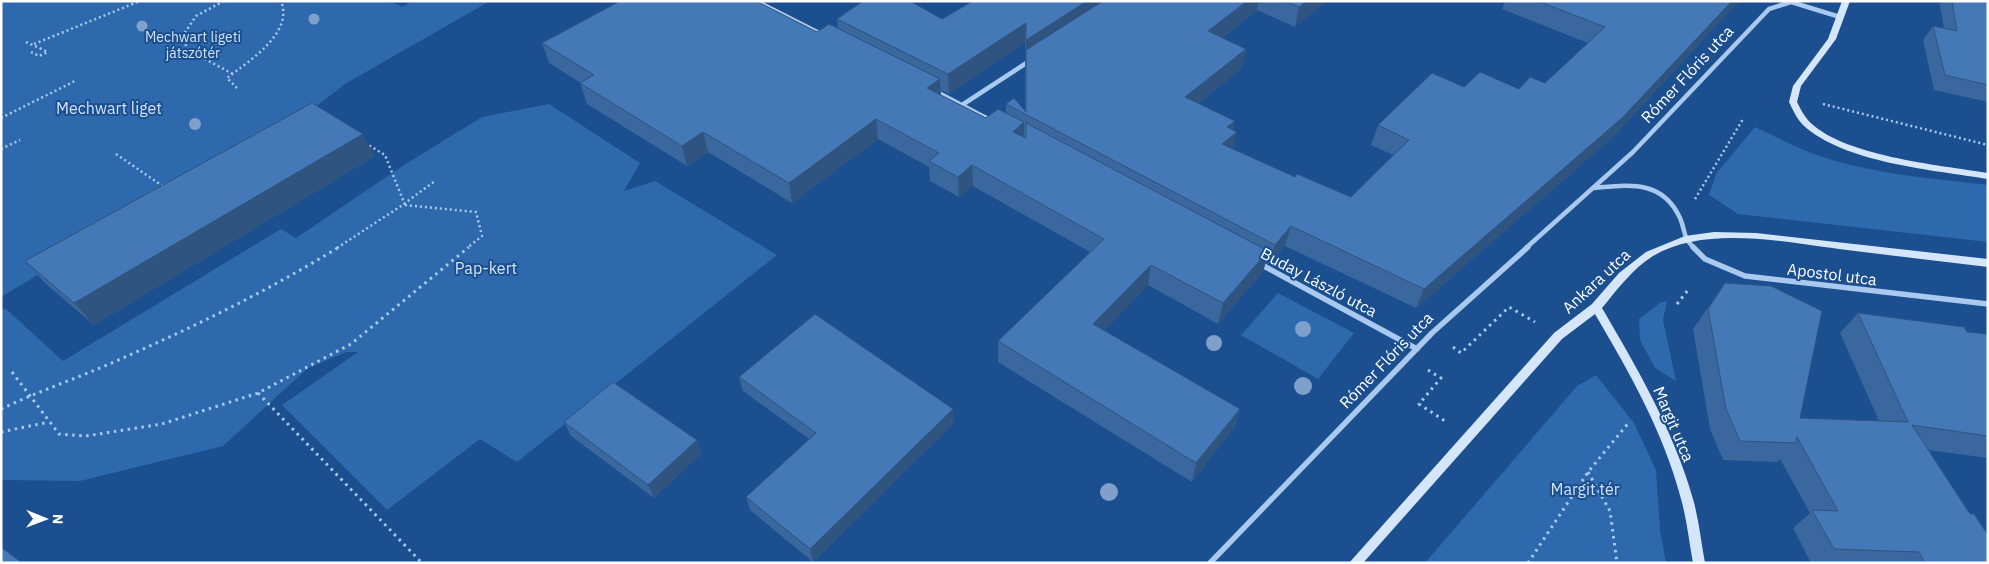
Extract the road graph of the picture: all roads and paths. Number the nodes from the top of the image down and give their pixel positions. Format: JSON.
{"nodes":[{"id":1,"x":140,"y":1,"type":"edge"},
{"id":2,"x":224,"y":1,"type":"edge"},
{"id":3,"x":281,"y":1,"type":"edge"},
{"id":4,"x":756,"y":1,"type":"edge"},
{"id":5,"x":1846,"y":1,"type":"edge"},
{"id":6,"x":1789,"y":2,"type":"edge"},
{"id":7,"x":1840,"y":17,"type":"junction"},
{"id":8,"x":826,"y":36,"type":"edge"},
{"id":9,"x":26,"y":42,"type":"dead end"},
{"id":10,"x":34,"y":44,"type":"junction"},
{"id":11,"x":31,"y":52,"type":"dead end"},
{"id":12,"x":1035,"y":58,"type":"edge"},
{"id":13,"x":233,"y":74,"type":"junction"},
{"id":14,"x":75,"y":81,"type":"dead end"},
{"id":15,"x":237,"y":88,"type":"dead end"},
{"id":16,"x":928,"y":88,"type":"edge"},
{"id":17,"x":1816,"y":102,"type":"dead end"},
{"id":18,"x":962,"y":105,"type":"junction"},
{"id":19,"x":1,"y":118,"type":"edge"},
{"id":20,"x":1743,"y":119,"type":"dead end"},
{"id":21,"x":997,"y":123,"type":"edge"},
{"id":22,"x":20,"y":140,"type":"dead end"},
{"id":23,"x":361,"y":140,"type":"dead end"},
{"id":24,"x":1988,"y":145,"type":"edge"},
{"id":25,"x":1,"y":149,"type":"edge"},
{"id":26,"x":116,"y":154,"type":"dead end"},
{"id":27,"x":1988,"y":176,"type":"edge"},
{"id":28,"x":435,"y":181,"type":"dead end"},
{"id":29,"x":166,"y":188,"type":"edge"},
{"id":30,"x":1592,"y":188,"type":"junction"},
{"id":31,"x":405,"y":205,"type":"junction"},
{"id":32,"x":1681,"y":221,"type":"junction"},
{"id":33,"x":1685,"y":239,"type":"junction"},
{"id":34,"x":1250,"y":260,"type":"edge"},
{"id":35,"x":1988,"y":262,"type":"edge"},
{"id":36,"x":1688,"y":290,"type":"dead end"},
{"id":37,"x":1677,"y":304,"type":"dead end"},
{"id":38,"x":1988,"y":304,"type":"edge"},
{"id":39,"x":1596,"y":307,"type":"junction"},
{"id":40,"x":1535,"y":323,"type":"dead end"},
{"id":41,"x":1417,"y":349,"type":"junction"},
{"id":42,"x":1462,"y":353,"type":"dead end"},
{"id":43,"x":12,"y":372,"type":"dead end"},
{"id":44,"x":1441,"y":378,"type":"dead end"},
{"id":45,"x":258,"y":394,"type":"junction"},
{"id":46,"x":30,"y":395,"type":"junction"},
{"id":47,"x":1647,"y":399,"type":"junction"},
{"id":48,"x":1,"y":410,"type":"edge"},
{"id":49,"x":50,"y":422,"type":"junction"},
{"id":50,"x":1,"y":432,"type":"edge"},
{"id":51,"x":1468,"y":435,"type":"junction"},
{"id":52,"x":1588,"y":472,"type":"junction"},
{"id":53,"x":422,"y":563,"type":"edge"},
{"id":54,"x":1210,"y":563,"type":"edge"},
{"id":55,"x":1355,"y":563,"type":"edge"},
{"id":56,"x":1528,"y":563,"type":"edge"},
{"id":57,"x":1617,"y":563,"type":"edge"},
{"id":58,"x":1699,"y":563,"type":"edge"}],
"edges":[{"from":1,"to":10,"type":"path"},
{"from":2,"to":13,"type":"path"},
{"from":3,"to":13,"type":"path"},
{"from":4,"to":8,"type":"street"},
{"from":5,"to":7,"type":"street"},
{"from":6,"to":7,"type":"street","name":"Rómer Flóris utca"},
{"from":6,"to":30,"type":"street","name":"Rómer Flóris utca"},
{"from":7,"to":27,"type":"street"},
{"from":9,"to":10,"type":"path"},
{"from":10,"to":11,"type":"path"},
{"from":12,"to":18,"type":"street"},
{"from":13,"to":15,"type":"path"},
{"from":14,"to":19,"type":"path"},
{"from":16,"to":18,"type":"street"},
{"from":17,"to":24,"type":"path"},
{"from":18,"to":21,"type":"street"},
{"from":20,"to":32,"type":"path"},
{"from":22,"to":25,"type":"path"},
{"from":23,"to":31,"type":"path"},
{"from":26,"to":29,"type":"path"},
{"from":28,"to":31,"type":"path"},
{"from":30,"to":32,"type":"street"},
{"from":30,"to":41,"type":"street","name":"Rómer Flóris utca"},
{"from":31,"to":45,"type":"path"},
{"from":31,"to":46,"type":"path"},
{"from":32,"to":33,"type":"street"},
{"from":33,"to":35,"type":"street","name":"Ankara utca"},
{"from":33,"to":38,"type":"street","name":"Apostol utca"},
{"from":33,"to":39,"type":"street","name":"Ankara utca"},
{"from":34,"to":41,"type":"street","name":"Buday László utca"},
{"from":36,"to":37,"type":"path"},
{"from":39,"to":47,"type":"street","name":"Margit utca"},
{"from":39,"to":51,"type":"street","name":"Ankara utca"},
{"from":40,"to":42,"type":"path"},
{"from":41,"to":54,"type":"street","name":"Rómer Flóris utca"},
{"from":43,"to":46,"type":"path"},
{"from":44,"to":51,"type":"path"},
{"from":45,"to":49,"type":"path"},
{"from":45,"to":53,"type":"path"},
{"from":46,"to":48,"type":"path"},
{"from":46,"to":49,"type":"path"},
{"from":47,"to":52,"type":"path"},
{"from":47,"to":58,"type":"street","name":"Margit utca"},
{"from":49,"to":50,"type":"path"},
{"from":51,"to":55,"type":"street","name":"Ankara utca"},
{"from":52,"to":56,"type":"path"},
{"from":52,"to":57,"type":"path"}]}
